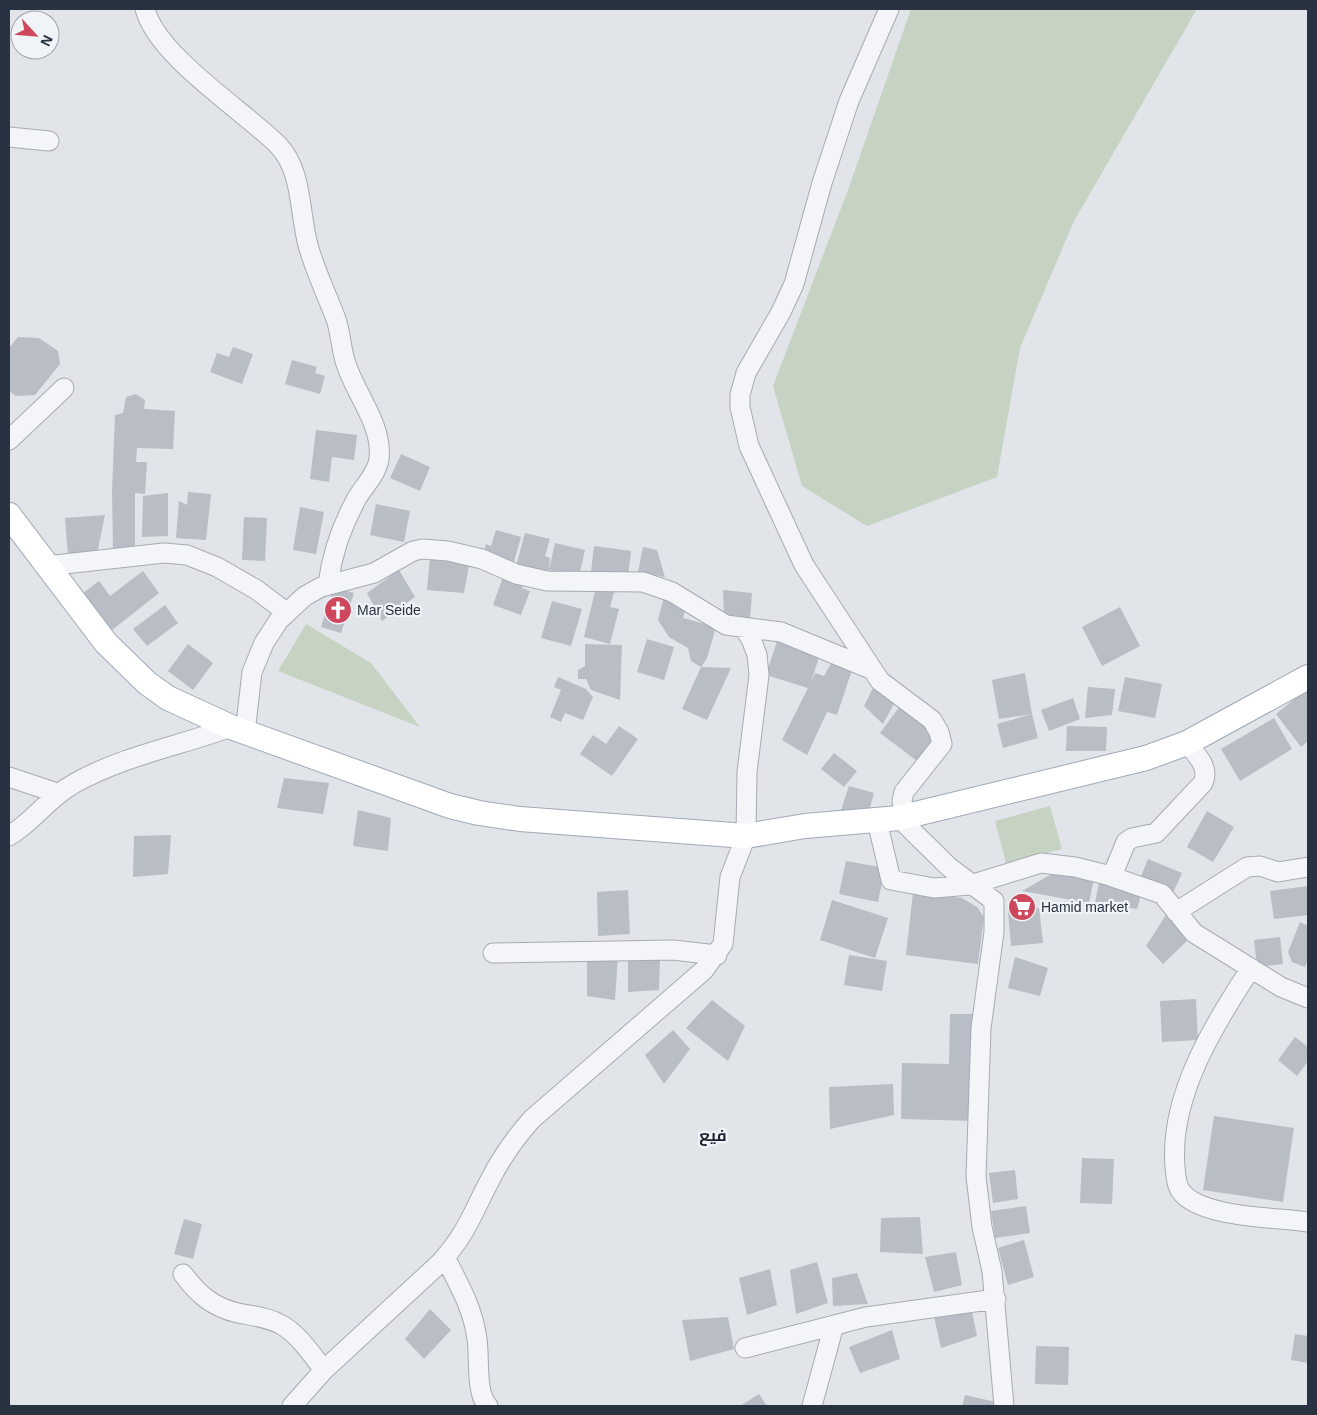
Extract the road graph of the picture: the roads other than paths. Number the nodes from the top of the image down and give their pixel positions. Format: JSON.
{"nodes":[{"id":1,"x":145,"y":9,"type":"edge"},
{"id":2,"x":889,"y":9,"type":"edge"},
{"id":3,"x":9,"y":137,"type":"edge"},
{"id":4,"x":49,"y":141,"type":"dead end"},
{"id":5,"x":64,"y":388,"type":"dead end"},
{"id":6,"x":9,"y":440,"type":"edge"},
{"id":7,"x":9,"y":515,"type":"edge"},
{"id":8,"x":46,"y":566,"type":"junction"},
{"id":9,"x":328,"y":584,"type":"junction"},
{"id":10,"x":286,"y":612,"type":"junction"},
{"id":11,"x":743,"y":627,"type":"junction"},
{"id":12,"x":873,"y":670,"type":"junction"},
{"id":13,"x":1308,"y":676,"type":"edge"},
{"id":14,"x":238,"y":730,"type":"junction"},
{"id":15,"x":1187,"y":743,"type":"junction"},
{"id":16,"x":9,"y":778,"type":"edge"},
{"id":17,"x":57,"y":793,"type":"junction"},
{"id":18,"x":894,"y":819,"type":"junction"},
{"id":19,"x":9,"y":836,"type":"edge"},
{"id":20,"x":746,"y":836,"type":"junction"},
{"id":21,"x":1308,"y":867,"type":"edge"},
{"id":22,"x":1112,"y":876,"type":"junction"},
{"id":23,"x":970,"y":885,"type":"junction"},
{"id":24,"x":1176,"y":912,"type":"junction"},
{"id":25,"x":493,"y":953,"type":"dead end"},
{"id":26,"x":717,"y":955,"type":"junction"},
{"id":27,"x":1251,"y":968,"type":"junction"},
{"id":28,"x":1308,"y":998,"type":"edge"},
{"id":29,"x":1308,"y":1222,"type":"edge"},
{"id":30,"x":445,"y":1257,"type":"junction"},
{"id":31,"x":183,"y":1274,"type":"dead end"},
{"id":32,"x":996,"y":1299,"type":"junction"},
{"id":33,"x":834,"y":1325,"type":"junction"},
{"id":34,"x":745,"y":1348,"type":"dead end"},
{"id":35,"x":324,"y":1370,"type":"junction"},
{"id":36,"x":292,"y":1406,"type":"edge"},
{"id":37,"x":488,"y":1406,"type":"edge"},
{"id":38,"x":812,"y":1406,"type":"edge"},
{"id":39,"x":1004,"y":1406,"type":"edge"}],
"edges":[{"from":1,"to":9,"type":"street"},
{"from":2,"to":12,"type":"street"},
{"from":3,"to":4,"type":"street"},
{"from":5,"to":6,"type":"street"},
{"from":7,"to":8,"type":"main road"},
{"from":8,"to":10,"type":"street"},
{"from":8,"to":14,"type":"main road"},
{"from":9,"to":10,"type":"street"},
{"from":9,"to":11,"type":"street"},
{"from":10,"to":14,"type":"street"},
{"from":11,"to":12,"type":"street"},
{"from":11,"to":20,"type":"street"},
{"from":12,"to":18,"type":"street"},
{"from":13,"to":15,"type":"main road"},
{"from":14,"to":17,"type":"street"},
{"from":14,"to":20,"type":"main road"},
{"from":15,"to":18,"type":"main road"},
{"from":15,"to":22,"type":"street"},
{"from":16,"to":17,"type":"street"},
{"from":17,"to":19,"type":"street"},
{"from":18,"to":20,"type":"main road"},
{"from":18,"to":23,"type":"street"},
{"from":18,"to":23,"type":"street"},
{"from":20,"to":26,"type":"street"},
{"from":21,"to":24,"type":"street"},
{"from":22,"to":23,"type":"street"},
{"from":22,"to":24,"type":"street"},
{"from":23,"to":32,"type":"street"},
{"from":24,"to":27,"type":"street"},
{"from":25,"to":26,"type":"street"},
{"from":26,"to":30,"type":"street"},
{"from":27,"to":28,"type":"street"},
{"from":27,"to":29,"type":"street"},
{"from":30,"to":35,"type":"street"},
{"from":30,"to":37,"type":"street"},
{"from":31,"to":35,"type":"street"},
{"from":32,"to":33,"type":"street"},
{"from":32,"to":39,"type":"street"},
{"from":33,"to":34,"type":"street"},
{"from":33,"to":38,"type":"street"},
{"from":35,"to":36,"type":"street"}]}
